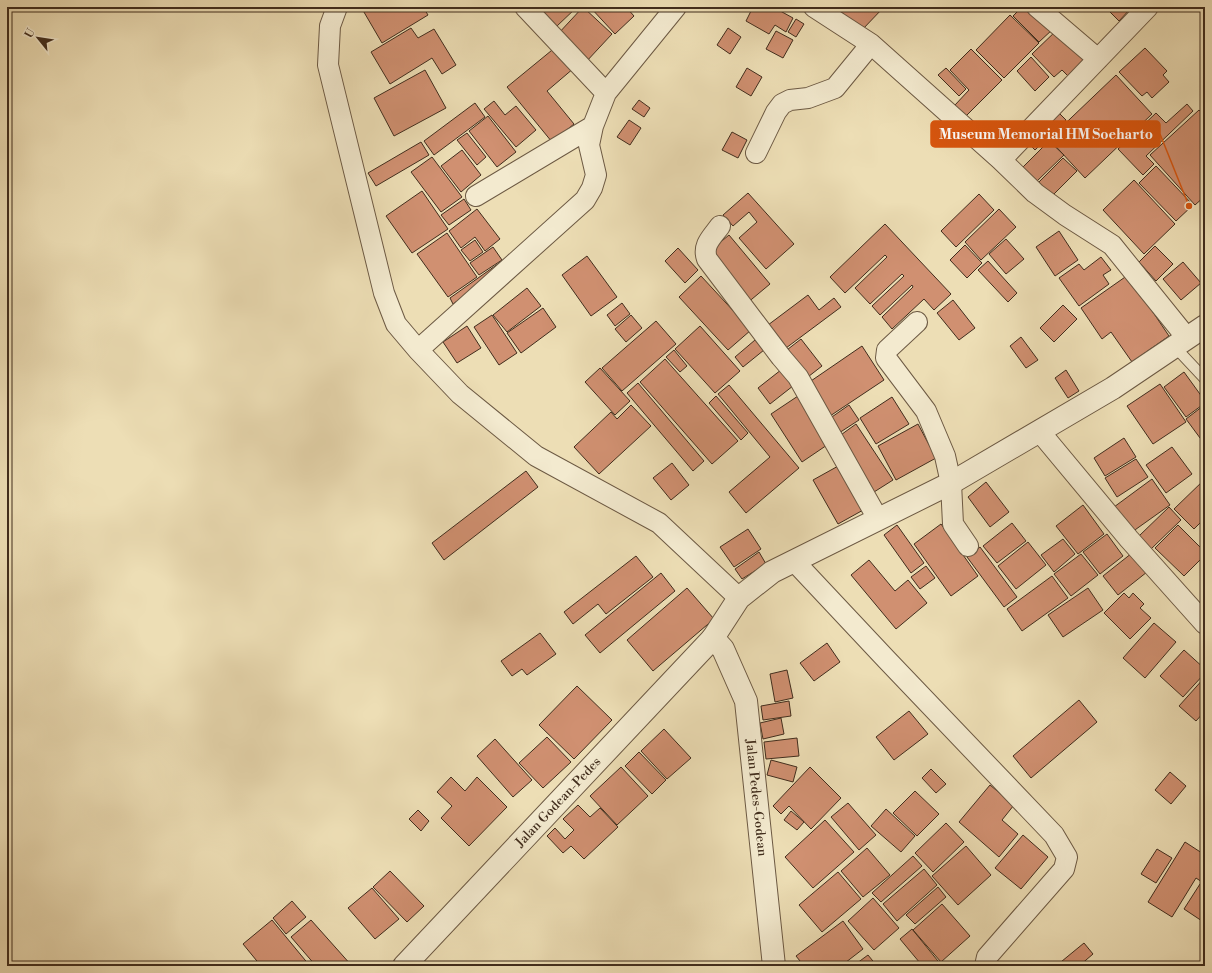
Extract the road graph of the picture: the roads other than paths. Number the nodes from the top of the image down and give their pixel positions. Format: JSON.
{"nodes":[{"id":1,"x":337,"y":7,"type":"edge"},
{"id":2,"x":525,"y":7,"type":"edge"},
{"id":3,"x":676,"y":7,"type":"edge"},
{"id":4,"x":1037,"y":7,"type":"edge"},
{"id":5,"x":1148,"y":7,"type":"edge"},
{"id":6,"x":817,"y":8,"type":"edge"},
{"id":7,"x":871,"y":44,"type":"junction"},
{"id":8,"x":1098,"y":59,"type":"junction"},
{"id":9,"x":606,"y":93,"type":"junction"},
{"id":10,"x":593,"y":126,"type":"junction"},
{"id":11,"x":756,"y":153,"type":"dead end"},
{"id":12,"x":1001,"y":160,"type":"junction"},
{"id":13,"x":476,"y":196,"type":"dead end"},
{"id":14,"x":720,"y":226,"type":"dead end"},
{"id":15,"x":916,"y":322,"type":"dead end"},
{"id":16,"x":1205,"y":326,"type":"edge"},
{"id":17,"x":1181,"y":342,"type":"junction"},
{"id":18,"x":418,"y":350,"type":"junction"},
{"id":19,"x":1205,"y":379,"type":"edge"},
{"id":20,"x":1040,"y":432,"type":"junction"},
{"id":21,"x":951,"y":483,"type":"junction"},
{"id":22,"x":878,"y":519,"type":"junction"},
{"id":23,"x":968,"y":546,"type":"dead end"},
{"id":24,"x":794,"y":561,"type":"junction"},
{"id":25,"x":739,"y":598,"type":"junction"},
{"id":26,"x":1205,"y":624,"type":"edge"},
{"id":27,"x":712,"y":638,"type":"junction"},
{"id":28,"x":404,"y":966,"type":"edge"},
{"id":29,"x":774,"y":966,"type":"edge"},
{"id":30,"x":985,"y":966,"type":"edge"}],
"edges":[{"from":1,"to":18,"type":"street"},
{"from":2,"to":9,"type":"street"},
{"from":3,"to":9,"type":"street"},
{"from":4,"to":8,"type":"street"},
{"from":5,"to":8,"type":"street"},
{"from":6,"to":7,"type":"street"},
{"from":7,"to":11,"type":"street"},
{"from":7,"to":12,"type":"street"},
{"from":8,"to":12,"type":"street"},
{"from":9,"to":10,"type":"street"},
{"from":10,"to":13,"type":"street"},
{"from":10,"to":18,"type":"street"},
{"from":12,"to":17,"type":"street"},
{"from":14,"to":22,"type":"street"},
{"from":15,"to":21,"type":"street"},
{"from":16,"to":17,"type":"street","name":"Jalan Godean-Pedes"},
{"from":17,"to":19,"type":"lane"},
{"from":17,"to":20,"type":"street","name":"Jalan Godean-Pedes"},
{"from":18,"to":25,"type":"street"},
{"from":20,"to":21,"type":"street","name":"Jalan Godean-Pedes"},
{"from":20,"to":26,"type":"street"},
{"from":21,"to":22,"type":"street","name":"Jalan Godean-Pedes"},
{"from":21,"to":23,"type":"street"},
{"from":22,"to":24,"type":"street","name":"Jalan Godean-Pedes"},
{"from":24,"to":25,"type":"street","name":"Jalan Godean-Pedes"},
{"from":24,"to":30,"type":"street"},
{"from":25,"to":27,"type":"street","name":"Jalan Godean-Pedes"},
{"from":27,"to":28,"type":"street","name":"Jalan Godean-Pedes"},
{"from":27,"to":29,"type":"street","name":"Jalan Pedes-Godean"}]}
